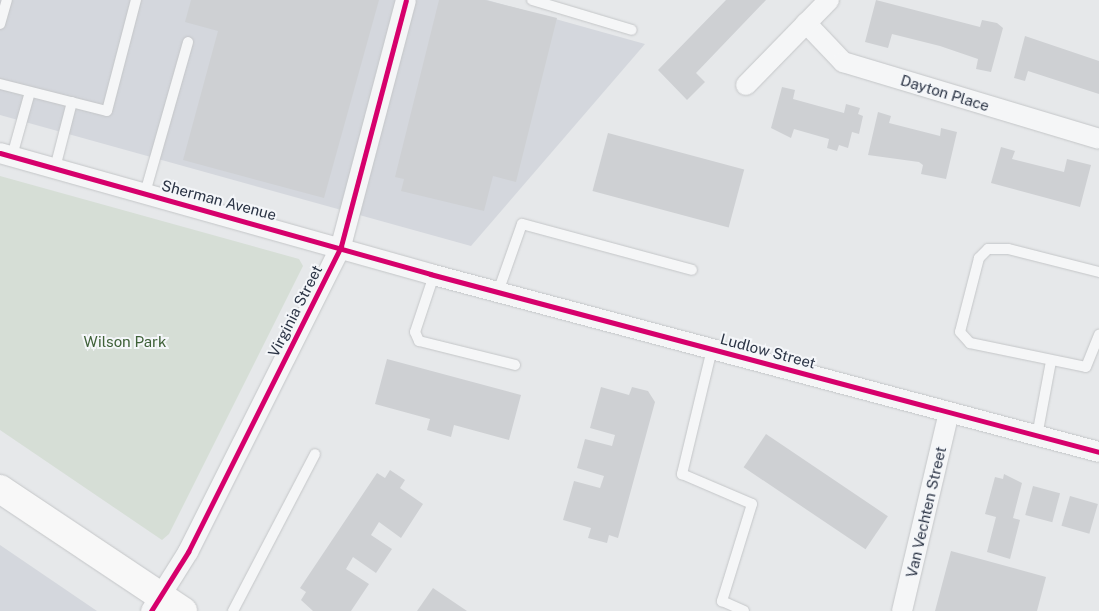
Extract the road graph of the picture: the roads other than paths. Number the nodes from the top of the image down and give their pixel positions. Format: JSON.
{"nodes":[{"id":1,"x":7,"y":0,"type":"edge"},
{"id":2,"x":136,"y":0,"type":"edge"},
{"id":3,"x":406,"y":0,"type":"edge"},
{"id":4,"x":532,"y":0,"type":"edge"},
{"id":5,"x":829,"y":0,"type":"edge"},
{"id":6,"x":806,"y":23,"type":"junction"},
{"id":7,"x":0,"y":24,"type":"edge"},
{"id":8,"x":632,"y":30,"type":"dead end"},
{"id":9,"x":188,"y":42,"type":"dead end"},
{"id":10,"x":0,"y":84,"type":"edge"},
{"id":11,"x":746,"y":85,"type":"dead end"},
{"id":12,"x":30,"y":92,"type":"junction"},
{"id":13,"x":72,"y":102,"type":"junction"},
{"id":14,"x":1099,"y":139,"type":"edge"},
{"id":15,"x":6,"y":154,"type":"edge"},
{"id":16,"x":55,"y":168,"type":"junction"},
{"id":17,"x":145,"y":193,"type":"junction"},
{"id":18,"x":341,"y":246,"type":"junction"},
{"id":19,"x":692,"y":270,"type":"dead end"},
{"id":20,"x":1099,"y":272,"type":"edge"},
{"id":21,"x":432,"y":274,"type":"junction"},
{"id":22,"x":498,"y":292,"type":"junction"},
{"id":23,"x":1099,"y":334,"type":"edge"},
{"id":24,"x":712,"y":349,"type":"junction"},
{"id":25,"x":1051,"y":361,"type":"junction"},
{"id":26,"x":515,"y":364,"type":"dead end"},
{"id":27,"x":949,"y":412,"type":"junction"},
{"id":28,"x":1037,"y":436,"type":"junction"},
{"id":29,"x":1099,"y":452,"type":"edge"},
{"id":30,"x":315,"y":454,"type":"dead end"},
{"id":31,"x":0,"y":488,"type":"edge"},
{"id":32,"x":166,"y":607,"type":"edge"},
{"id":33,"x":233,"y":611,"type":"edge"},
{"id":34,"x":744,"y":611,"type":"edge"},
{"id":35,"x":902,"y":611,"type":"edge"}],
"edges":[{"from":1,"to":7,"type":"lane"},
{"from":2,"to":13,"type":"lane"},
{"from":3,"to":18,"type":"street","name":"Virginia Street"},
{"from":4,"to":8,"type":"lane"},
{"from":5,"to":6,"type":"street"},
{"from":6,"to":11,"type":"street"},
{"from":6,"to":14,"type":"street","name":"Dayton Place"},
{"from":9,"to":17,"type":"lane"},
{"from":10,"to":12,"type":"lane"},
{"from":12,"to":13,"type":"lane"},
{"from":12,"to":15,"type":"lane"},
{"from":13,"to":16,"type":"lane"},
{"from":15,"to":16,"type":"street","name":"Sherman Avenue"},
{"from":16,"to":17,"type":"street","name":"Sherman Avenue"},
{"from":17,"to":18,"type":"street","name":"Sherman Avenue"},
{"from":18,"to":21,"type":"street","name":"Sherman Avenue"},
{"from":18,"to":32,"type":"street","name":"Virginia Street"},
{"from":19,"to":22,"type":"lane"},
{"from":20,"to":25,"type":"lane"},
{"from":21,"to":22,"type":"street","name":"Ludlow Street"},
{"from":21,"to":26,"type":"lane"},
{"from":22,"to":24,"type":"street","name":"Ludlow Street"},
{"from":23,"to":25,"type":"lane"},
{"from":24,"to":27,"type":"street","name":"Ludlow Street"},
{"from":24,"to":34,"type":"lane"},
{"from":25,"to":28,"type":"lane"},
{"from":27,"to":28,"type":"street","name":"Ludlow Street"},
{"from":27,"to":35,"type":"street","name":"Van Vechten Street"},
{"from":28,"to":29,"type":"street","name":"Ludlow Street"},
{"from":30,"to":33,"type":"lane"},
{"from":31,"to":32,"type":"main road"}]}
